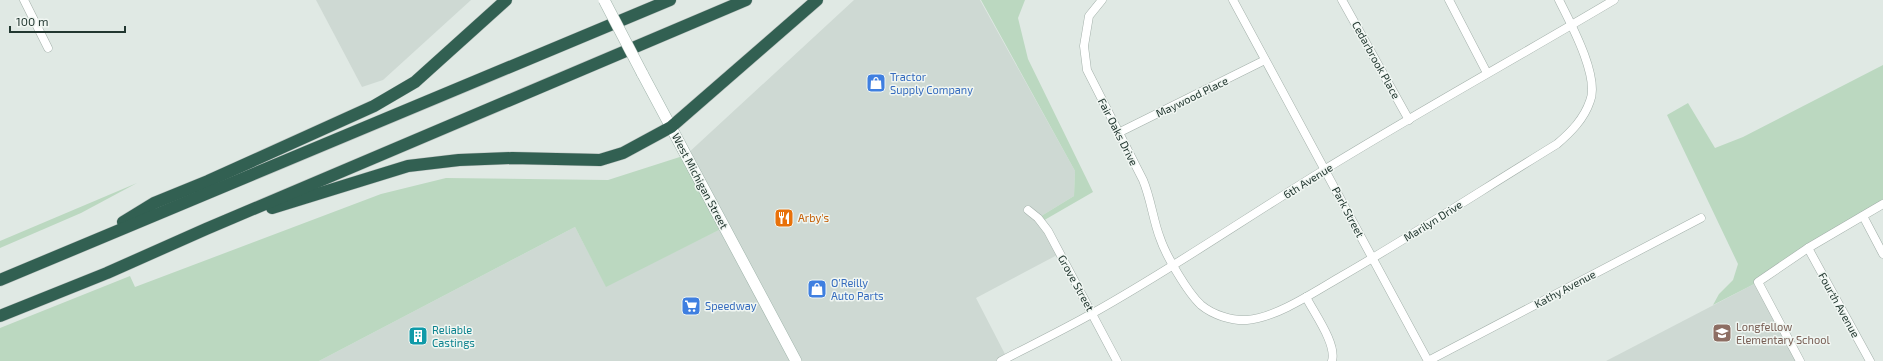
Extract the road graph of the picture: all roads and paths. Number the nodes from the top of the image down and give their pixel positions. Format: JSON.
{"nodes":[{"id":1,"x":24,"y":0,"type":"edge"},
{"id":2,"x":506,"y":0,"type":"edge"},
{"id":3,"x":604,"y":0,"type":"edge"},
{"id":4,"x":670,"y":0,"type":"edge"},
{"id":5,"x":746,"y":0,"type":"edge"},
{"id":6,"x":817,"y":0,"type":"edge"},
{"id":7,"x":1102,"y":0,"type":"edge"},
{"id":8,"x":1233,"y":0,"type":"edge"},
{"id":9,"x":1342,"y":0,"type":"edge"},
{"id":10,"x":1450,"y":0,"type":"edge"},
{"id":11,"x":1559,"y":0,"type":"edge"},
{"id":12,"x":1614,"y":0,"type":"edge"},
{"id":13,"x":1572,"y":26,"type":"junction"},
{"id":14,"x":48,"y":48,"type":"dead end"},
{"id":15,"x":1266,"y":60,"type":"junction"},
{"id":16,"x":1487,"y":73,"type":"junction"},
{"id":17,"x":1409,"y":120,"type":"junction"},
{"id":18,"x":671,"y":127,"type":"junction"},
{"id":19,"x":1118,"y":133,"type":"junction"},
{"id":20,"x":1325,"y":170,"type":"junction"},
{"id":21,"x":1883,"y":204,"type":"edge"},
{"id":22,"x":1028,"y":210,"type":"dead end"},
{"id":23,"x":1863,"y":216,"type":"junction"},
{"id":24,"x":1701,"y":218,"type":"dead end"},
{"id":25,"x":206,"y":229,"type":"junction"},
{"id":26,"x":96,"y":240,"type":"junction"},
{"id":27,"x":1808,"y":248,"type":"junction"},
{"id":28,"x":1883,"y":254,"type":"edge"},
{"id":29,"x":1373,"y":258,"type":"junction"},
{"id":30,"x":1174,"y":265,"type":"junction"},
{"id":31,"x":0,"y":280,"type":"edge"},
{"id":32,"x":1306,"y":297,"type":"junction"},
{"id":33,"x":1093,"y":314,"type":"junction"},
{"id":34,"x":0,"y":316,"type":"edge"},
{"id":35,"x":796,"y":361,"type":"edge"},
{"id":36,"x":1001,"y":361,"type":"edge"},
{"id":37,"x":1117,"y":361,"type":"edge"},
{"id":38,"x":1332,"y":361,"type":"edge"},
{"id":39,"x":1428,"y":361,"type":"edge"},
{"id":40,"x":1800,"y":361,"type":"edge"},
{"id":41,"x":1870,"y":361,"type":"edge"}],
"edges":[{"from":1,"to":14,"type":"street"},
{"from":2,"to":26,"type":"highway"},
{"from":3,"to":18,"type":"main road","name":"West Michigan Street","bridge":true},
{"from":4,"to":26,"type":"highway"},
{"from":5,"to":25,"type":"highway"},
{"from":6,"to":18,"type":"highway"},
{"from":7,"to":19,"type":"street","name":"Fair Oaks Drive"},
{"from":8,"to":15,"type":"street","name":"Park Street"},
{"from":9,"to":17,"type":"street","name":"Cedarbrook Place"},
{"from":10,"to":16,"type":"street"},
{"from":11,"to":13,"type":"street","name":"Marilyn Drive"},
{"from":12,"to":13,"type":"street","name":"6th Avenue"},
{"from":13,"to":16,"type":"street","name":"6th Avenue"},
{"from":13,"to":29,"type":"street","name":"Marilyn Drive"},
{"from":15,"to":19,"type":"street","name":"Maywood Place"},
{"from":15,"to":20,"type":"street","name":"Park Street"},
{"from":16,"to":17,"type":"street","name":"6th Avenue"},
{"from":17,"to":20,"type":"street","name":"6th Avenue"},
{"from":18,"to":25,"type":"highway"},
{"from":18,"to":35,"type":"main road","name":"West Michigan Street"},
{"from":19,"to":30,"type":"street","name":"Fair Oaks Drive"},
{"from":20,"to":29,"type":"street","name":"Park Street"},
{"from":20,"to":30,"type":"street","name":"6th Avenue"},
{"from":21,"to":23,"type":"street"},
{"from":22,"to":33,"type":"street","name":"Grove Street"},
{"from":23,"to":27,"type":"street"},
{"from":23,"to":28,"type":"street"},
{"from":24,"to":39,"type":"street","name":"Kathy Avenue"},
{"from":25,"to":34,"type":"highway"},
{"from":26,"to":31,"type":"highway"},
{"from":27,"to":40,"type":"street"},
{"from":27,"to":41,"type":"street","name":"Fourth Avenue"},
{"from":29,"to":32,"type":"street","name":"Marilyn Drive"},
{"from":29,"to":39,"type":"street","name":"Park Street"},
{"from":30,"to":32,"type":"street","name":"Marilyn Drive"},
{"from":30,"to":33,"type":"street","name":"6th Avenue"},
{"from":32,"to":38,"type":"street"},
{"from":33,"to":36,"type":"street","name":"6th Avenue"},
{"from":33,"to":37,"type":"street","name":"Grove Street"}]}
